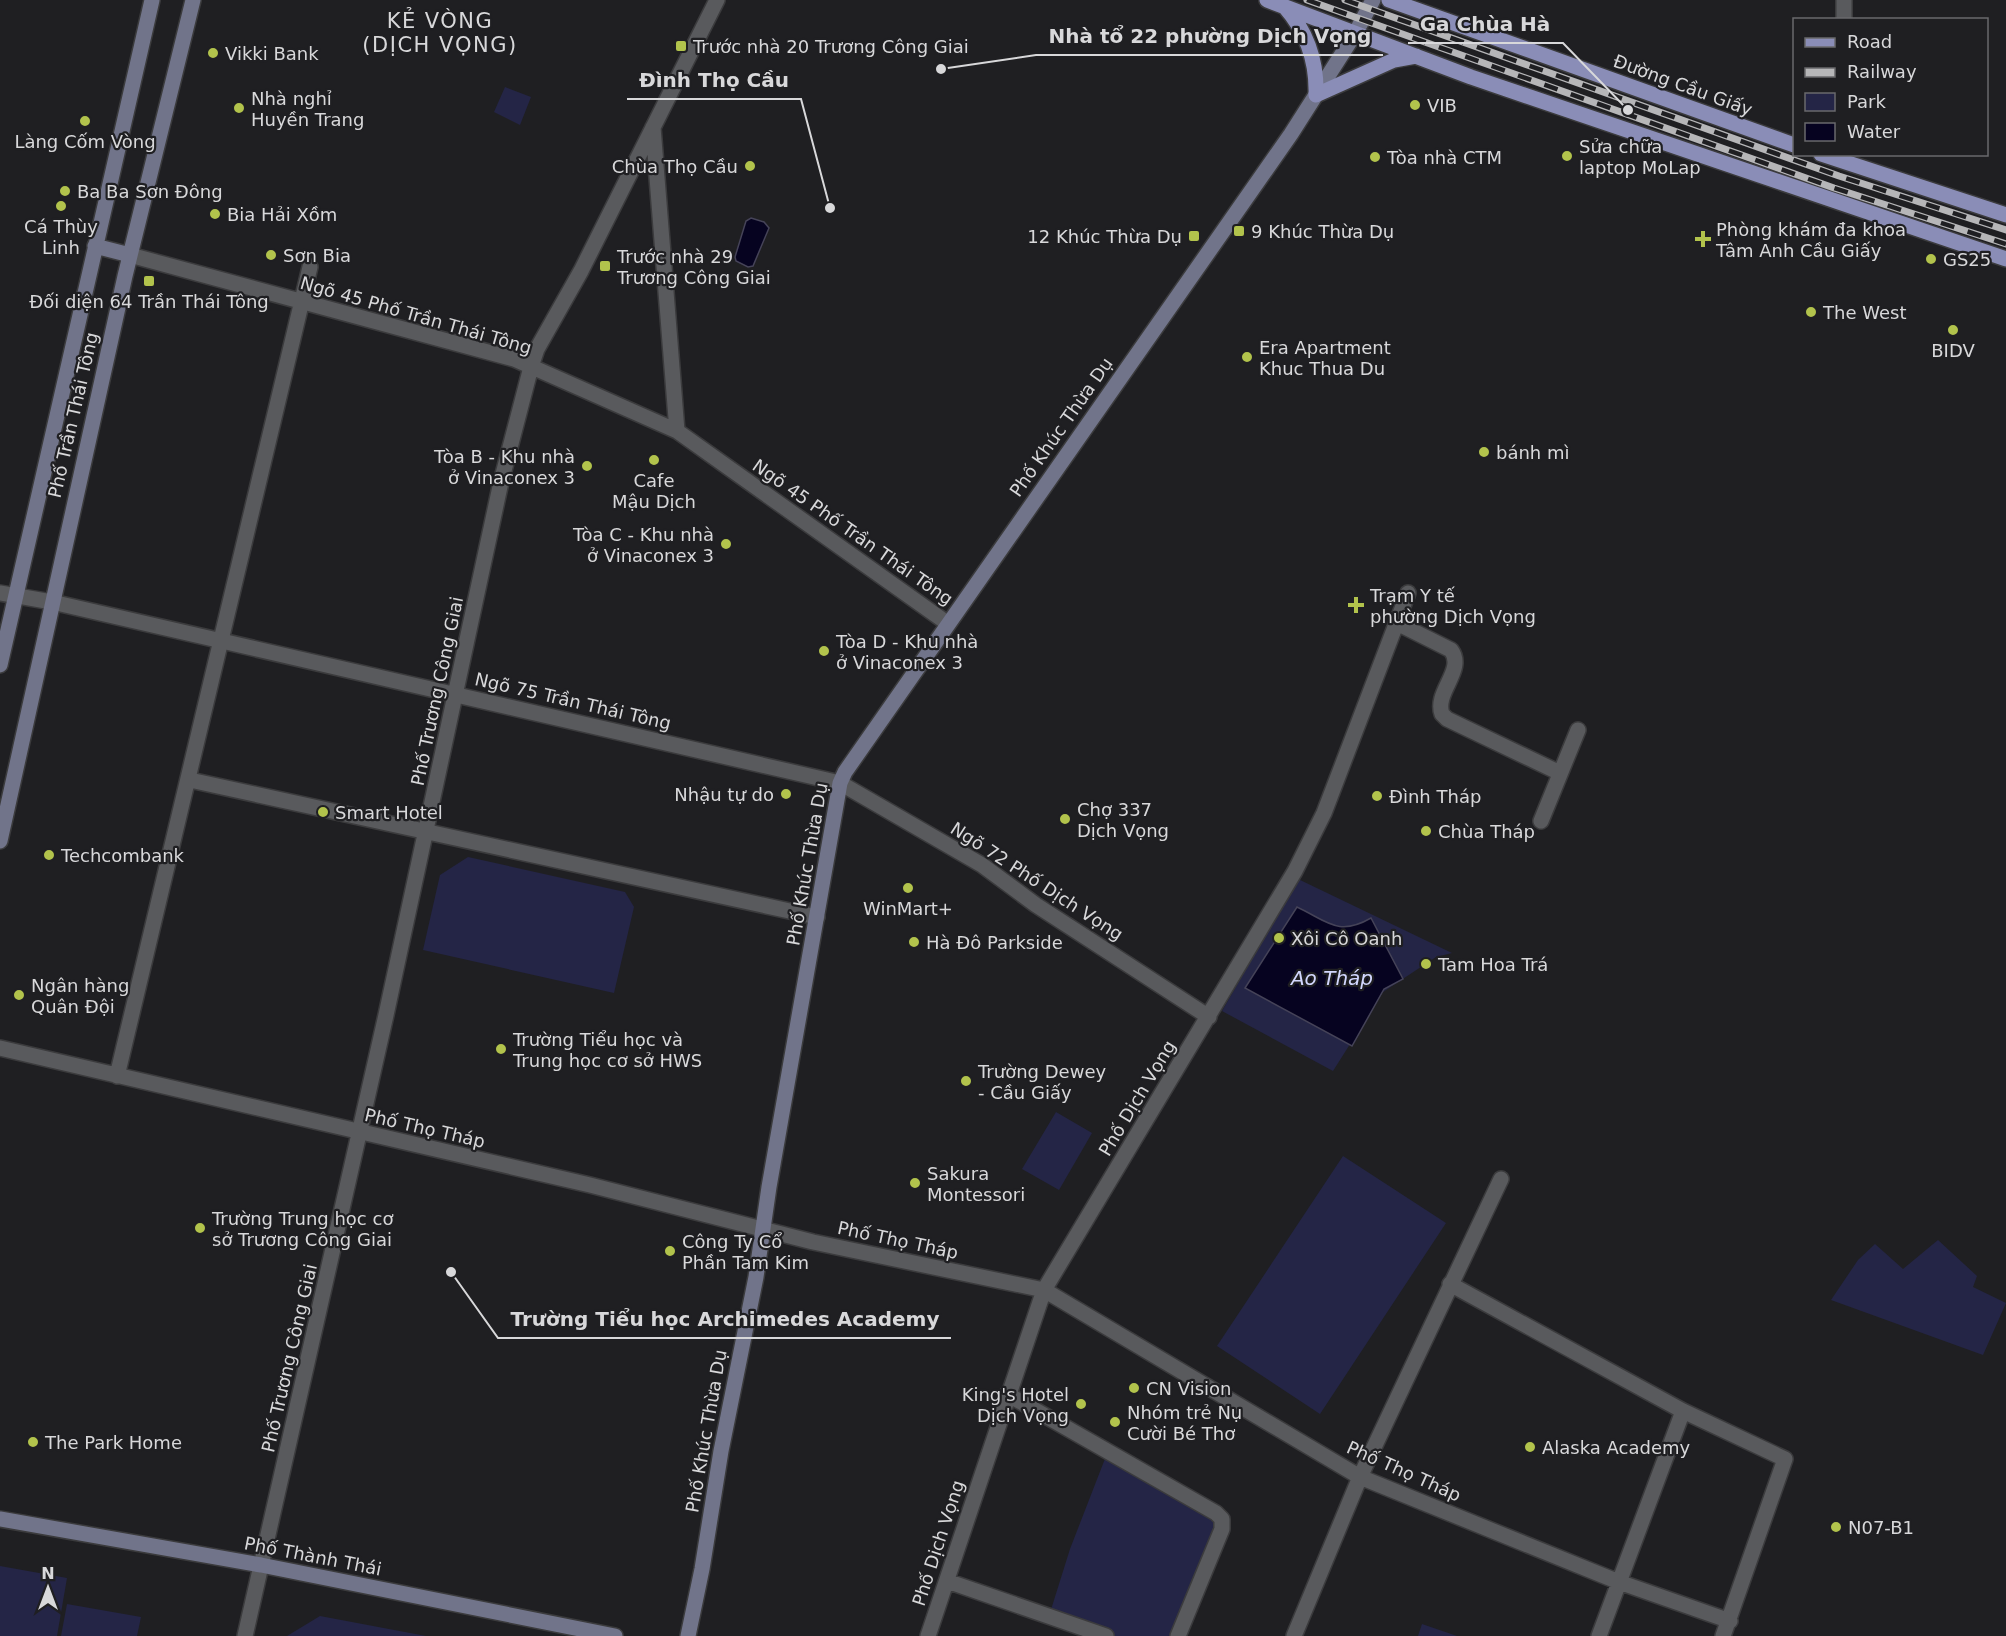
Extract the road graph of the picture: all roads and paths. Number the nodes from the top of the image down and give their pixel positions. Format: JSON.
{"nodes":[{"id":1,"x":152,"y":0,"type":"edge"},
{"id":2,"x":193,"y":0,"type":"edge"},
{"id":3,"x":717,"y":0,"type":"edge"},
{"id":4,"x":1267,"y":0,"type":"edge"},
{"id":5,"x":1373,"y":0,"type":"edge"},
{"id":6,"x":1389,"y":0,"type":"edge"},
{"id":7,"x":1422,"y":0,"type":"edge"},
{"id":8,"x":1844,"y":0,"type":"edge"},
{"id":9,"x":1285,"y":7,"type":"junction"},
{"id":10,"x":1434,"y":16,"type":"junction"},
{"id":11,"x":1844,"y":18,"type":"edge"},
{"id":12,"x":1356,"y":32,"type":"junction"},
{"id":13,"x":1417,"y":56,"type":"junction"},
{"id":14,"x":1316,"y":95,"type":"junction"},
{"id":15,"x":653,"y":127,"type":"junction"},
{"id":16,"x":1793,"y":145,"type":"edge"},
{"id":17,"x":1830,"y":156,"type":"edge"},
{"id":18,"x":2006,"y":216,"type":"edge"},
{"id":19,"x":95,"y":246,"type":"junction"},
{"id":20,"x":130,"y":255,"type":"junction"},
{"id":21,"x":2006,"y":259,"type":"edge"},
{"id":22,"x":310,"y":267,"type":"dead end"},
{"id":23,"x":303,"y":303,"type":"junction"},
{"id":24,"x":531,"y":367,"type":"junction"},
{"id":25,"x":676,"y":431,"type":"junction"},
{"id":26,"x":1408,"y":592,"type":"dead end"},
{"id":27,"x":7,"y":594,"type":"edge"},
{"id":28,"x":52,"y":602,"type":"junction"},
{"id":29,"x":947,"y":623,"type":"junction"},
{"id":30,"x":1397,"y":623,"type":"junction"},
{"id":31,"x":222,"y":640,"type":"junction"},
{"id":32,"x":0,"y":665,"type":"edge"},
{"id":33,"x":456,"y":694,"type":"junction"},
{"id":34,"x":1578,"y":730,"type":"dead end"},
{"id":35,"x":1560,"y":773,"type":"junction"},
{"id":36,"x":190,"y":780,"type":"junction"},
{"id":37,"x":840,"y":783,"type":"junction"},
{"id":38,"x":1541,"y":820,"type":"dead end"},
{"id":39,"x":427,"y":830,"type":"junction"},
{"id":40,"x":0,"y":841,"type":"edge"},
{"id":41,"x":817,"y":917,"type":"junction"},
{"id":42,"x":1209,"y":1017,"type":"junction"},
{"id":43,"x":0,"y":1048,"type":"edge"},
{"id":44,"x":117,"y":1076,"type":"junction"},
{"id":45,"x":360,"y":1133,"type":"junction"},
{"id":46,"x":1501,"y":1179,"type":"dead end"},
{"id":47,"x":763,"y":1228,"type":"junction"},
{"id":48,"x":1450,"y":1284,"type":"junction"},
{"id":49,"x":1044,"y":1290,"type":"junction"},
{"id":50,"x":1008,"y":1394,"type":"junction"},
{"id":51,"x":1683,"y":1411,"type":"junction"},
{"id":52,"x":1360,"y":1477,"type":"junction"},
{"id":53,"x":1,"y":1521,"type":"edge"},
{"id":54,"x":261,"y":1565,"type":"junction"},
{"id":55,"x":947,"y":1581,"type":"junction"},
{"id":56,"x":1619,"y":1582,"type":"junction"},
{"id":57,"x":1731,"y":1621,"type":"junction"},
{"id":58,"x":245,"y":1636,"type":"edge"},
{"id":59,"x":615,"y":1636,"type":"edge"},
{"id":60,"x":688,"y":1636,"type":"edge"},
{"id":61,"x":928,"y":1636,"type":"edge"},
{"id":62,"x":1106,"y":1636,"type":"edge"},
{"id":63,"x":1178,"y":1636,"type":"edge"},
{"id":64,"x":1294,"y":1636,"type":"edge"},
{"id":65,"x":1599,"y":1636,"type":"edge"},
{"id":66,"x":1724,"y":1636,"type":"edge"}],
"edges":[{"from":1,"to":19,"type":"street","name":"Phố Trần Thái Tông"},
{"from":2,"to":20,"type":"street","name":"Phố Trần Thái Tông"},
{"from":3,"to":15,"type":"street","name":"Phố Trương Công Giai"},
{"from":4,"to":9,"type":"main road"},
{"from":5,"to":12,"type":"street","name":"Phố Khúc Thừa Dụ"},
{"from":6,"to":10,"type":"main road","name":"Đường Cầu Giấy"},
{"from":7,"to":10,"type":"main road"},
{"from":8,"to":11,"type":"street"},
{"from":9,"to":12,"type":"main road"},
{"from":9,"to":14,"type":"main road"},
{"from":10,"to":16,"type":"main road","name":"Đường Cầu Giấy"},
{"from":12,"to":13,"type":"main road"},
{"from":12,"to":14,"type":"street","name":"Phố Khúc Thừa Dụ"},
{"from":13,"to":14,"type":"main road"},
{"from":13,"to":21,"type":"main road"},
{"from":14,"to":29,"type":"street","name":"Phố Khúc Thừa Dụ"},
{"from":15,"to":24,"type":"street","name":"Phố Trương Công Giai"},
{"from":15,"to":25,"type":"street"},
{"from":17,"to":18,"type":"main road"},
{"from":19,"to":20,"type":"street"},
{"from":19,"to":27,"type":"street","name":"Phố Trần Thái Tông"},
{"from":20,"to":23,"type":"street","name":"Ngõ 45 Phố Trần Thái Tông"},
{"from":20,"to":28,"type":"street","name":"Phố Trần Thái Tông"},
{"from":22,"to":23,"type":"street"},
{"from":23,"to":24,"type":"street","name":"Ngõ 45 Phố Trần Thái Tông"},
{"from":23,"to":31,"type":"street"},
{"from":24,"to":25,"type":"street","name":"Ngõ 45 Phố Trần Thái Tông"},
{"from":24,"to":33,"type":"street","name":"Phố Trương Công Giai"},
{"from":25,"to":29,"type":"street","name":"Ngõ 45 Phố Trần Thái Tông"},
{"from":26,"to":30,"type":"street","name":"Phố Dịch Vọng"},
{"from":27,"to":28,"type":"street","name":"Ngõ 75 Trần Thái Tông"},
{"from":27,"to":32,"type":"street","name":"Phố Trần Thái Tông"},
{"from":28,"to":31,"type":"street","name":"Ngõ 75 Trần Thái Tông"},
{"from":28,"to":40,"type":"street","name":"Phố Trần Thái Tông"},
{"from":29,"to":37,"type":"street","name":"Phố Khúc Thừa Dụ"},
{"from":30,"to":35,"type":"street"},
{"from":30,"to":42,"type":"street","name":"Phố Dịch Vọng"},
{"from":31,"to":33,"type":"street","name":"Ngõ 75 Trần Thái Tông"},
{"from":31,"to":36,"type":"street"},
{"from":33,"to":37,"type":"street","name":"Ngõ 75 Trần Thái Tông"},
{"from":33,"to":39,"type":"street","name":"Phố Trương Công Giai"},
{"from":34,"to":35,"type":"street"},
{"from":35,"to":38,"type":"street"},
{"from":36,"to":39,"type":"street"},
{"from":36,"to":44,"type":"street"},
{"from":37,"to":41,"type":"street","name":"Phố Khúc Thừa Dụ"},
{"from":37,"to":42,"type":"street","name":"Ngõ 72 Phố Dịch Vọng"},
{"from":39,"to":41,"type":"street"},
{"from":39,"to":45,"type":"street","name":"Phố Trương Công Giai"},
{"from":41,"to":47,"type":"street","name":"Phố Khúc Thừa Dụ"},
{"from":42,"to":49,"type":"street","name":"Phố Dịch Vọng"},
{"from":43,"to":44,"type":"street","name":"Phố Thọ Tháp"},
{"from":44,"to":45,"type":"street","name":"Phố Thọ Tháp"},
{"from":45,"to":47,"type":"street","name":"Phố Thọ Tháp"},
{"from":45,"to":54,"type":"street","name":"Phố Trương Công Giai"},
{"from":46,"to":48,"type":"street"},
{"from":47,"to":49,"type":"street","name":"Phố Thọ Tháp"},
{"from":47,"to":60,"type":"street","name":"Phố Khúc Thừa Dụ"},
{"from":48,"to":51,"type":"street"},
{"from":48,"to":52,"type":"street"},
{"from":49,"to":50,"type":"street","name":"Phố Dịch Vọng"},
{"from":49,"to":52,"type":"street","name":"Phố Thọ Tháp"},
{"from":50,"to":55,"type":"street","name":"Phố Dịch Vọng"},
{"from":50,"to":63,"type":"street"},
{"from":51,"to":56,"type":"street"},
{"from":51,"to":57,"type":"street"},
{"from":52,"to":56,"type":"street","name":"Phố Thọ Tháp"},
{"from":52,"to":64,"type":"street"},
{"from":53,"to":54,"type":"street","name":"Phố Thành Thái"},
{"from":54,"to":58,"type":"street","name":"Phố Trương Công Giai"},
{"from":54,"to":59,"type":"street","name":"Phố Thành Thái"},
{"from":55,"to":61,"type":"street","name":"Phố Dịch Vọng"},
{"from":55,"to":62,"type":"street"},
{"from":56,"to":57,"type":"street","name":"Phố Thọ Tháp"},
{"from":56,"to":65,"type":"street"},
{"from":57,"to":66,"type":"street"}]}
